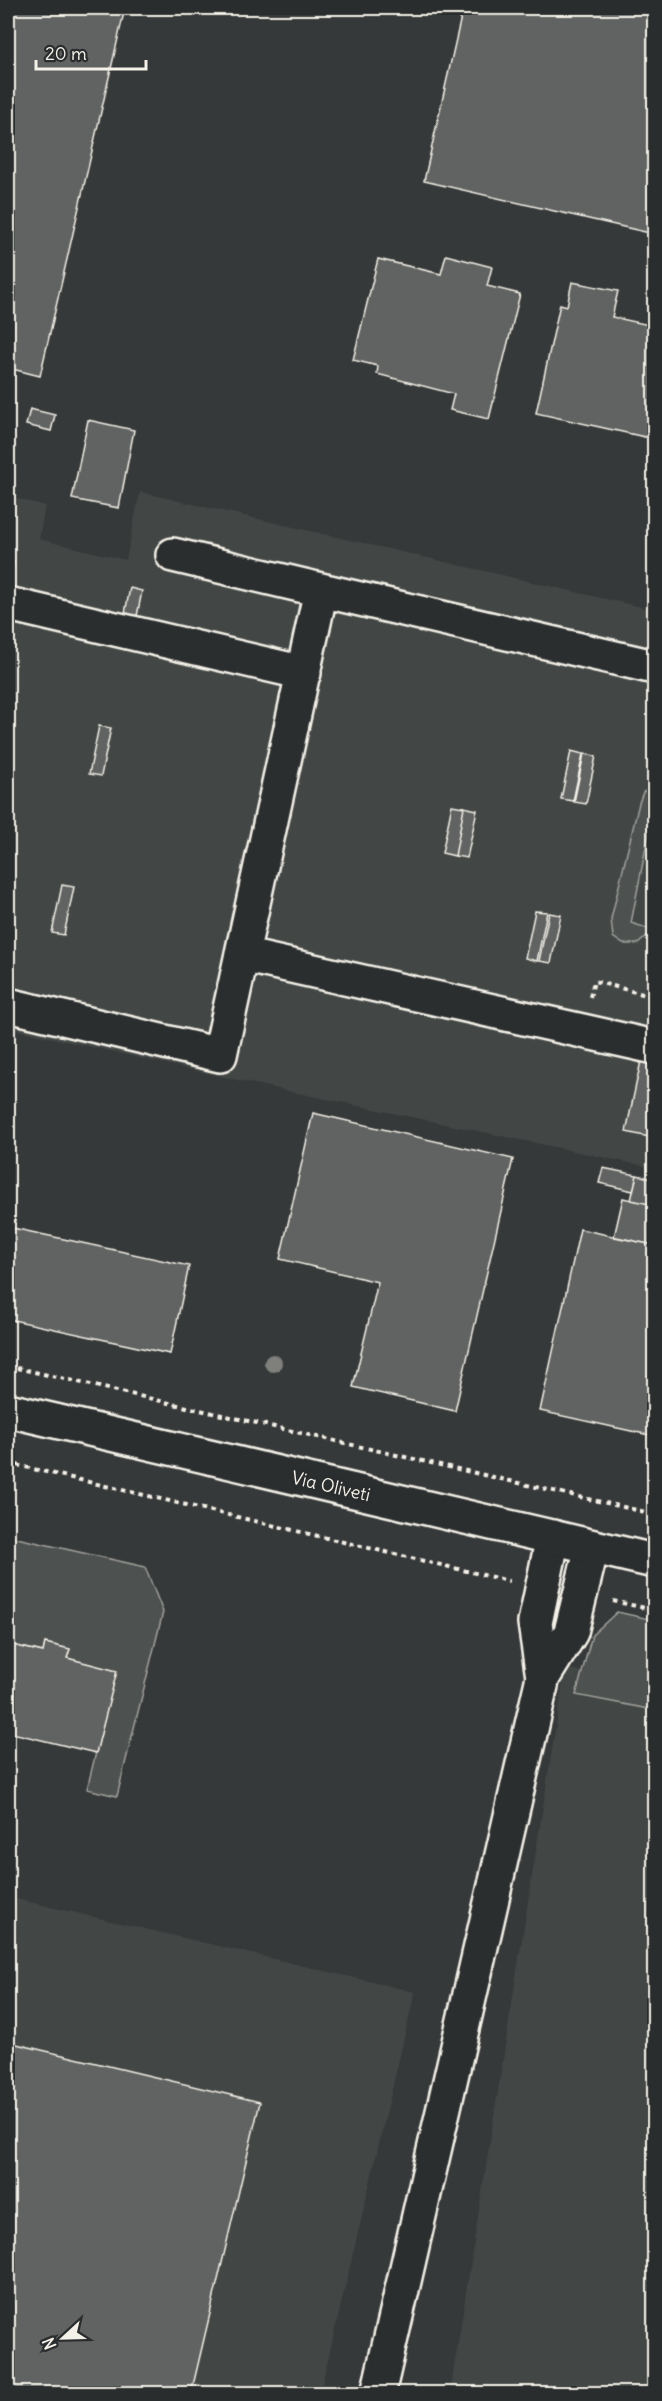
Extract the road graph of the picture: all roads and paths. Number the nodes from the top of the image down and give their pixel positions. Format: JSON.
{"nodes":[{"id":1,"x":173,"y":555,"type":"dead end"},
{"id":2,"x":321,"y":590,"type":"junction"},
{"id":3,"x":8,"y":604,"type":"edge"},
{"id":4,"x":654,"y":667,"type":"edge"},
{"id":5,"x":304,"y":673,"type":"junction"},
{"id":6,"x":242,"y":955,"type":"junction"},
{"id":7,"x":8,"y":1005,"type":"edge"},
{"id":8,"x":650,"y":1046,"type":"edge"},
{"id":9,"x":8,"y":1366,"type":"edge"},
{"id":10,"x":8,"y":1410,"type":"edge"},
{"id":11,"x":8,"y":1462,"type":"edge"},
{"id":12,"x":654,"y":1514,"type":"edge"},
{"id":13,"x":553,"y":1537,"type":"junction"},
{"id":14,"x":592,"y":1547,"type":"junction"},
{"id":15,"x":654,"y":1561,"type":"edge"},
{"id":16,"x":543,"y":1587,"type":"junction"},
{"id":17,"x":580,"y":1595,"type":"junction"},
{"id":18,"x":654,"y":1610,"type":"edge"},
{"id":19,"x":543,"y":1677,"type":"junction"},
{"id":20,"x":378,"y":2394,"type":"edge"}],
"edges":[{"from":1,"to":2,"type":"main road"},
{"from":2,"to":4,"type":"main road"},
{"from":2,"to":5,"type":"main road"},
{"from":3,"to":5,"type":"main road"},
{"from":5,"to":6,"type":"main road"},
{"from":6,"to":7,"type":"main road"},
{"from":6,"to":8,"type":"main road"},
{"from":9,"to":12,"type":"path"},
{"from":10,"to":13,"type":"main road","name":"Via Oliveti"},
{"from":11,"to":16,"type":"path"},
{"from":13,"to":14,"type":"main road","name":"Via Oliveti"},
{"from":13,"to":16,"type":"main road"},
{"from":14,"to":15,"type":"main road","name":"Via Oliveti"},
{"from":14,"to":17,"type":"main road"},
{"from":16,"to":19,"type":"main road"},
{"from":17,"to":18,"type":"path"},
{"from":17,"to":19,"type":"main road"},
{"from":19,"to":20,"type":"main road"}]}
